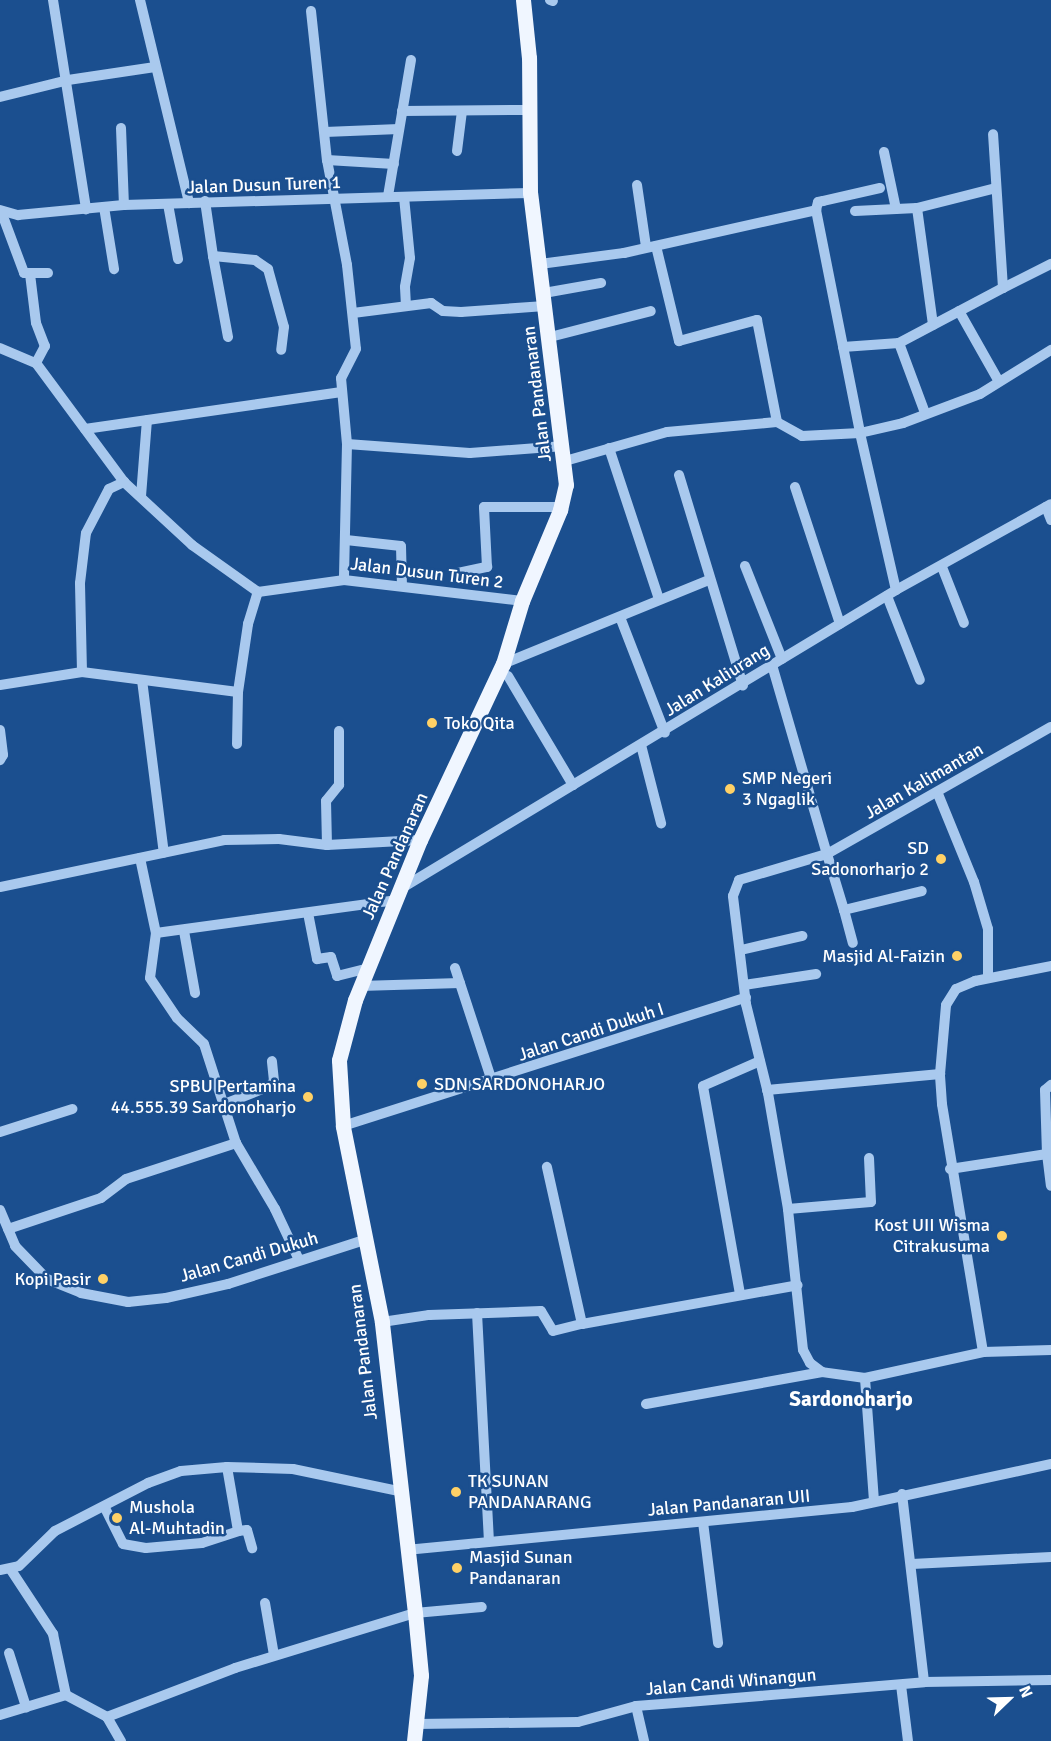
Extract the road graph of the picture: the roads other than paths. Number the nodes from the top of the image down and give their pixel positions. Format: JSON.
{"nodes":[{"id":1,"x":53,"y":0,"type":"edge"},
{"id":2,"x":140,"y":0,"type":"edge"},
{"id":3,"x":523,"y":0,"type":"edge"},
{"id":4,"x":311,"y":11,"type":"dead end"},
{"id":5,"x":411,"y":60,"type":"dead end"},
{"id":6,"x":155,"y":67,"type":"junction"},
{"id":7,"x":68,"y":80,"type":"junction"},
{"id":8,"x":0,"y":97,"type":"edge"},
{"id":9,"x":529,"y":110,"type":"junction"},
{"id":10,"x":402,"y":111,"type":"junction"},
{"id":11,"x":462,"y":111,"type":"junction"},
{"id":12,"x":121,"y":128,"type":"dead end"},
{"id":13,"x":399,"y":129,"type":"junction"},
{"id":14,"x":325,"y":132,"type":"junction"},
{"id":15,"x":993,"y":134,"type":"dead end"},
{"id":16,"x":458,"y":151,"type":"dead end"},
{"id":17,"x":884,"y":153,"type":"dead end"},
{"id":18,"x":327,"y":160,"type":"junction"},
{"id":19,"x":394,"y":164,"type":"junction"},
{"id":20,"x":638,"y":185,"type":"dead end"},
{"id":21,"x":880,"y":188,"type":"dead end"},
{"id":22,"x":996,"y":188,"type":"junction"},
{"id":23,"x":530,"y":193,"type":"junction"},
{"id":24,"x":388,"y":196,"type":"junction"},
{"id":25,"x":404,"y":197,"type":"junction"},
{"id":26,"x":336,"y":199,"type":"junction"},
{"id":27,"x":205,"y":201,"type":"junction"},
{"id":28,"x":189,"y":203,"type":"junction"},
{"id":29,"x":168,"y":204,"type":"junction"},
{"id":30,"x":124,"y":205,"type":"junction"},
{"id":31,"x":104,"y":207,"type":"junction"},
{"id":32,"x":917,"y":208,"type":"junction"},
{"id":33,"x":86,"y":209,"type":"junction"},
{"id":34,"x":896,"y":209,"type":"junction"},
{"id":35,"x":816,"y":210,"type":"junction"},
{"id":36,"x":0,"y":211,"type":"edge"},
{"id":37,"x":855,"y":211,"type":"dead end"},
{"id":38,"x":651,"y":246,"type":"junction"},
{"id":39,"x":213,"y":256,"type":"junction"},
{"id":40,"x":178,"y":259,"type":"dead end"},
{"id":41,"x":540,"y":264,"type":"junction"},
{"id":42,"x":1051,"y":265,"type":"edge"},
{"id":43,"x":114,"y":269,"type":"dead end"},
{"id":44,"x":48,"y":273,"type":"dead end"},
{"id":45,"x":30,"y":274,"type":"junction"},
{"id":46,"x":601,"y":283,"type":"dead end"},
{"id":47,"x":1002,"y":288,"type":"junction"},
{"id":48,"x":544,"y":299,"type":"junction"},
{"id":49,"x":406,"y":305,"type":"junction"},
{"id":50,"x":651,"y":311,"type":"dead end"},
{"id":51,"x":959,"y":311,"type":"junction"},
{"id":52,"x":353,"y":313,"type":"junction"},
{"id":53,"x":933,"y":325,"type":"junction"},
{"id":54,"x":228,"y":337,"type":"dead end"},
{"id":55,"x":550,"y":337,"type":"junction"},
{"id":56,"x":899,"y":343,"type":"junction"},
{"id":57,"x":843,"y":347,"type":"junction"},
{"id":58,"x":0,"y":348,"type":"edge"},
{"id":59,"x":281,"y":350,"type":"dead end"},
{"id":60,"x":1051,"y":350,"type":"edge"},
{"id":61,"x":36,"y":363,"type":"junction"},
{"id":62,"x":998,"y":380,"type":"junction"},
{"id":63,"x":341,"y":392,"type":"junction"},
{"id":64,"x":925,"y":413,"type":"junction"},
{"id":65,"x":147,"y":420,"type":"junction"},
{"id":66,"x":777,"y":422,"type":"junction"},
{"id":67,"x":85,"y":429,"type":"junction"},
{"id":68,"x":860,"y":433,"type":"junction"},
{"id":69,"x":347,"y":444,"type":"junction"},
{"id":70,"x":609,"y":448,"type":"junction"},
{"id":71,"x":564,"y":454,"type":"junction"},
{"id":72,"x":679,"y":475,"type":"dead end"},
{"id":73,"x":124,"y":482,"type":"junction"},
{"id":74,"x":795,"y":487,"type":"dead end"},
{"id":75,"x":141,"y":496,"type":"junction"},
{"id":76,"x":1048,"y":505,"type":"edge"},
{"id":77,"x":561,"y":507,"type":"junction"},
{"id":78,"x":1051,"y":520,"type":"edge"},
{"id":79,"x":346,"y":540,"type":"junction"},
{"id":80,"x":745,"y":566,"type":"dead end"},
{"id":81,"x":942,"y":567,"type":"junction"},
{"id":82,"x":458,"y":573,"type":"dead end"},
{"id":83,"x":344,"y":579,"type":"junction"},
{"id":84,"x":709,"y":580,"type":"junction"},
{"id":85,"x":402,"y":586,"type":"junction"},
{"id":86,"x":258,"y":592,"type":"junction"},
{"id":87,"x":891,"y":593,"type":"junction"},
{"id":88,"x":659,"y":599,"type":"junction"},
{"id":89,"x":522,"y":601,"type":"junction"},
{"id":90,"x":620,"y":617,"type":"junction"},
{"id":91,"x":964,"y":623,"type":"dead end"},
{"id":92,"x":840,"y":624,"type":"junction"},
{"id":93,"x":782,"y":659,"type":"junction"},
{"id":94,"x":772,"y":665,"type":"junction"},
{"id":95,"x":506,"y":670,"type":"junction"},
{"id":96,"x":82,"y":672,"type":"junction"},
{"id":97,"x":142,"y":680,"type":"junction"},
{"id":98,"x":920,"y":680,"type":"dead end"},
{"id":99,"x":0,"y":685,"type":"edge"},
{"id":100,"x":743,"y":685,"type":"junction"},
{"id":101,"x":238,"y":692,"type":"junction"},
{"id":102,"x":1051,"y":727,"type":"edge"},
{"id":103,"x":0,"y":730,"type":"edge"},
{"id":104,"x":339,"y":731,"type":"dead end"},
{"id":105,"x":665,"y":733,"type":"junction"},
{"id":106,"x":237,"y":744,"type":"dead end"},
{"id":107,"x":640,"y":745,"type":"junction"},
{"id":108,"x":0,"y":760,"type":"edge"},
{"id":109,"x":573,"y":785,"type":"junction"},
{"id":110,"x":938,"y":794,"type":"junction"},
{"id":111,"x":661,"y":822,"type":"dead end"},
{"id":112,"x":420,"y":840,"type":"junction"},
{"id":113,"x":327,"y":845,"type":"junction"},
{"id":114,"x":164,"y":853,"type":"junction"},
{"id":115,"x":827,"y":854,"type":"junction"},
{"id":116,"x":140,"y":858,"type":"junction"},
{"id":117,"x":0,"y":887,"type":"edge"},
{"id":118,"x":922,"y":891,"type":"dead end"},
{"id":119,"x":399,"y":894,"type":"junction"},
{"id":120,"x":844,"y":910,"type":"junction"},
{"id":121,"x":308,"y":913,"type":"junction"},
{"id":122,"x":184,"y":931,"type":"junction"},
{"id":123,"x":156,"y":933,"type":"junction"},
{"id":124,"x":802,"y":936,"type":"dead end"},
{"id":125,"x":853,"y":943,"type":"dead end"},
{"id":126,"x":741,"y":950,"type":"junction"},
{"id":127,"x":1051,"y":966,"type":"edge"},
{"id":128,"x":368,"y":968,"type":"junction"},
{"id":129,"x":455,"y":968,"type":"dead end"},
{"id":130,"x":816,"y":974,"type":"dead end"},
{"id":131,"x":988,"y":977,"type":"junction"},
{"id":132,"x":460,"y":983,"type":"junction"},
{"id":133,"x":744,"y":985,"type":"junction"},
{"id":134,"x":360,"y":986,"type":"junction"},
{"id":135,"x":195,"y":993,"type":"dead end"},
{"id":136,"x":746,"y":997,"type":"junction"},
{"id":137,"x":272,"y":1061,"type":"dead end"},
{"id":138,"x":760,"y":1061,"type":"junction"},
{"id":139,"x":940,"y":1074,"type":"junction"},
{"id":140,"x":492,"y":1081,"type":"junction"},
{"id":141,"x":1051,"y":1085,"type":"edge"},
{"id":142,"x":767,"y":1090,"type":"junction"},
{"id":143,"x":222,"y":1105,"type":"junction"},
{"id":144,"x":72,"y":1110,"type":"dead end"},
{"id":145,"x":343,"y":1126,"type":"junction"},
{"id":146,"x":0,"y":1132,"type":"edge"},
{"id":147,"x":236,"y":1143,"type":"junction"},
{"id":148,"x":1049,"y":1150,"type":"edge"},
{"id":149,"x":869,"y":1158,"type":"dead end"},
{"id":150,"x":547,"y":1167,"type":"dead end"},
{"id":151,"x":950,"y":1169,"type":"junction"},
{"id":152,"x":1051,"y":1186,"type":"edge"},
{"id":153,"x":788,"y":1209,"type":"junction"},
{"id":154,"x":0,"y":1210,"type":"edge"},
{"id":155,"x":8,"y":1229,"type":"junction"},
{"id":156,"x":367,"y":1239,"type":"junction"},
{"id":157,"x":299,"y":1260,"type":"junction"},
{"id":158,"x":798,"y":1285,"type":"junction"},
{"id":159,"x":740,"y":1294,"type":"junction"},
{"id":160,"x":477,"y":1313,"type":"junction"},
{"id":161,"x":381,"y":1322,"type":"junction"},
{"id":162,"x":582,"y":1324,"type":"junction"},
{"id":163,"x":1051,"y":1350,"type":"edge"},
{"id":164,"x":983,"y":1352,"type":"junction"},
{"id":165,"x":822,"y":1372,"type":"junction"},
{"id":166,"x":865,"y":1378,"type":"junction"},
{"id":167,"x":646,"y":1404,"type":"dead end"},
{"id":168,"x":1051,"y":1464,"type":"edge"},
{"id":169,"x":227,"y":1467,"type":"junction"},
{"id":170,"x":398,"y":1491,"type":"junction"},
{"id":171,"x":902,"y":1494,"type":"junction"},
{"id":172,"x":874,"y":1501,"type":"junction"},
{"id":173,"x":105,"y":1508,"type":"junction"},
{"id":174,"x":703,"y":1522,"type":"junction"},
{"id":175,"x":238,"y":1531,"type":"junction"},
{"id":176,"x":489,"y":1540,"type":"junction"},
{"id":177,"x":252,"y":1548,"type":"dead end"},
{"id":178,"x":406,"y":1550,"type":"junction"},
{"id":179,"x":1051,"y":1557,"type":"edge"},
{"id":180,"x":912,"y":1564,"type":"junction"},
{"id":181,"x":6,"y":1570,"type":"edge"},
{"id":182,"x":265,"y":1603,"type":"dead end"},
{"id":183,"x":482,"y":1607,"type":"dead end"},
{"id":184,"x":415,"y":1613,"type":"junction"},
{"id":185,"x":718,"y":1642,"type":"dead end"},
{"id":186,"x":9,"y":1653,"type":"dead end"},
{"id":187,"x":274,"y":1655,"type":"junction"},
{"id":188,"x":1051,"y":1680,"type":"edge"},
{"id":189,"x":924,"y":1682,"type":"junction"},
{"id":190,"x":901,"y":1684,"type":"junction"},
{"id":191,"x":66,"y":1695,"type":"junction"},
{"id":192,"x":636,"y":1706,"type":"junction"},
{"id":193,"x":26,"y":1707,"type":"junction"},
{"id":194,"x":0,"y":1715,"type":"edge"},
{"id":195,"x":107,"y":1717,"type":"junction"},
{"id":196,"x":416,"y":1724,"type":"junction"},
{"id":197,"x":121,"y":1741,"type":"edge"},
{"id":198,"x":414,"y":1741,"type":"edge"},
{"id":199,"x":644,"y":1741,"type":"edge"},
{"id":200,"x":908,"y":1741,"type":"edge"}],
"edges":[{"from":1,"to":7,"type":"street"},
{"from":2,"to":6,"type":"street"},
{"from":3,"to":9,"type":"main road","name":"Jalan Pandanaran"},
{"from":4,"to":14,"type":"street"},
{"from":5,"to":10,"type":"street"},
{"from":6,"to":7,"type":"street"},
{"from":6,"to":28,"type":"street"},
{"from":7,"to":8,"type":"street"},
{"from":7,"to":33,"type":"street"},
{"from":9,"to":11,"type":"street"},
{"from":9,"to":23,"type":"main road","name":"Jalan Pandanaran"},
{"from":10,"to":11,"type":"street"},
{"from":10,"to":13,"type":"street"},
{"from":11,"to":16,"type":"street"},
{"from":12,"to":30,"type":"street"},
{"from":13,"to":14,"type":"street"},
{"from":13,"to":19,"type":"street"},
{"from":14,"to":18,"type":"street"},
{"from":15,"to":22,"type":"street"},
{"from":17,"to":34,"type":"street"},
{"from":18,"to":19,"type":"street"},
{"from":18,"to":26,"type":"street"},
{"from":19,"to":24,"type":"street"},
{"from":20,"to":38,"type":"street"},
{"from":21,"to":35,"type":"street"},
{"from":22,"to":32,"type":"street"},
{"from":22,"to":47,"type":"street"},
{"from":23,"to":25,"type":"street","name":"Jalan Dusun Turen 1"},
{"from":23,"to":41,"type":"main road","name":"Jalan Pandanaran"},
{"from":24,"to":25,"type":"street","name":"Jalan Dusun Turen 1"},
{"from":24,"to":26,"type":"street","name":"Jalan Dusun Turen 1"},
{"from":25,"to":49,"type":"street"},
{"from":26,"to":27,"type":"street","name":"Jalan Dusun Turen 1"},
{"from":26,"to":52,"type":"street"},
{"from":27,"to":28,"type":"street","name":"Jalan Dusun Turen 1"},
{"from":27,"to":39,"type":"street"},
{"from":28,"to":29,"type":"street","name":"Jalan Dusun Turen 1"},
{"from":29,"to":30,"type":"street","name":"Jalan Dusun Turen 1"},
{"from":29,"to":40,"type":"street"},
{"from":30,"to":31,"type":"street","name":"Jalan Dusun Turen 1"},
{"from":31,"to":33,"type":"street","name":"Jalan Dusun Turen 1"},
{"from":31,"to":43,"type":"street"},
{"from":32,"to":34,"type":"street"},
{"from":32,"to":53,"type":"street"},
{"from":33,"to":36,"type":"street","name":"Jalan Dusun Turen 1"},
{"from":34,"to":37,"type":"street"},
{"from":35,"to":38,"type":"street"},
{"from":35,"to":57,"type":"street"},
{"from":36,"to":45,"type":"street"},
{"from":38,"to":41,"type":"street"},
{"from":38,"to":66,"type":"street"},
{"from":39,"to":54,"type":"street"},
{"from":39,"to":59,"type":"street"},
{"from":41,"to":48,"type":"main road","name":"Jalan Pandanaran"},
{"from":42,"to":47,"type":"street"},
{"from":44,"to":45,"type":"street"},
{"from":45,"to":61,"type":"street"},
{"from":46,"to":48,"type":"street"},
{"from":47,"to":51,"type":"street"},
{"from":48,"to":49,"type":"street"},
{"from":48,"to":55,"type":"main road","name":"Jalan Pandanaran"},
{"from":49,"to":52,"type":"street"},
{"from":50,"to":55,"type":"street"},
{"from":51,"to":53,"type":"street"},
{"from":51,"to":62,"type":"street"},
{"from":52,"to":63,"type":"street"},
{"from":53,"to":56,"type":"street"},
{"from":55,"to":71,"type":"main road","name":"Jalan Pandanaran"},
{"from":56,"to":57,"type":"street"},
{"from":56,"to":64,"type":"street"},
{"from":57,"to":68,"type":"street"},
{"from":58,"to":61,"type":"street"},
{"from":60,"to":62,"type":"street"},
{"from":61,"to":67,"type":"street"},
{"from":62,"to":64,"type":"street"},
{"from":63,"to":65,"type":"street"},
{"from":63,"to":69,"type":"street"},
{"from":64,"to":68,"type":"street"},
{"from":65,"to":67,"type":"street"},
{"from":65,"to":75,"type":"street"},
{"from":66,"to":68,"type":"street"},
{"from":66,"to":70,"type":"street"},
{"from":67,"to":73,"type":"street"},
{"from":68,"to":87,"type":"street"},
{"from":69,"to":71,"type":"street"},
{"from":69,"to":79,"type":"street"},
{"from":70,"to":71,"type":"street"},
{"from":70,"to":88,"type":"street"},
{"from":71,"to":77,"type":"main road","name":"Jalan Pandanaran"},
{"from":72,"to":84,"type":"street"},
{"from":73,"to":75,"type":"street"},
{"from":73,"to":96,"type":"street"},
{"from":74,"to":92,"type":"street"},
{"from":75,"to":86,"type":"street"},
{"from":76,"to":78,"type":"street"},
{"from":76,"to":81,"type":"street","name":"Jalan Kaliurang"},
{"from":77,"to":82,"type":"street"},
{"from":77,"to":89,"type":"main road","name":"Jalan Pandanaran"},
{"from":79,"to":83,"type":"street"},
{"from":79,"to":85,"type":"street"},
{"from":80,"to":93,"type":"street"},
{"from":81,"to":87,"type":"street","name":"Jalan Kaliurang"},
{"from":81,"to":91,"type":"street"},
{"from":83,"to":85,"type":"street","name":"Jalan Dusun Turen 2"},
{"from":83,"to":86,"type":"street","name":"Jalan Dusun Turen 2"},
{"from":84,"to":88,"type":"street"},
{"from":84,"to":100,"type":"street"},
{"from":85,"to":89,"type":"street","name":"Jalan Dusun Turen 2"},
{"from":86,"to":101,"type":"street"},
{"from":87,"to":92,"type":"street","name":"Jalan Kaliurang"},
{"from":87,"to":98,"type":"street"},
{"from":88,"to":90,"type":"street"},
{"from":89,"to":95,"type":"main road","name":"Jalan Pandanaran"},
{"from":90,"to":95,"type":"street"},
{"from":90,"to":105,"type":"street"},
{"from":92,"to":93,"type":"street","name":"Jalan Kaliurang"},
{"from":93,"to":94,"type":"street","name":"Jalan Kaliurang"},
{"from":94,"to":100,"type":"street","name":"Jalan Kaliurang"},
{"from":94,"to":115,"type":"street"},
{"from":95,"to":109,"type":"street"},
{"from":95,"to":112,"type":"main road","name":"Jalan Pandanaran"},
{"from":96,"to":97,"type":"street"},
{"from":96,"to":99,"type":"street"},
{"from":97,"to":101,"type":"street"},
{"from":97,"to":114,"type":"street"},
{"from":100,"to":105,"type":"street","name":"Jalan Kaliurang"},
{"from":101,"to":106,"type":"street"},
{"from":102,"to":110,"type":"street","name":"Jalan Kalimantan"},
{"from":103,"to":108,"type":"street"},
{"from":104,"to":113,"type":"street"},
{"from":105,"to":107,"type":"street","name":"Jalan Kaliurang"},
{"from":107,"to":109,"type":"street","name":"Jalan Kaliurang"},
{"from":107,"to":111,"type":"street"},
{"from":109,"to":119,"type":"street","name":"Jalan Kaliurang"},
{"from":110,"to":115,"type":"street","name":"Jalan Kalimantan"},
{"from":110,"to":131,"type":"street"},
{"from":112,"to":113,"type":"street"},
{"from":112,"to":119,"type":"main road","name":"Jalan Pandanaran"},
{"from":113,"to":114,"type":"street"},
{"from":114,"to":116,"type":"street"},
{"from":115,"to":120,"type":"street"},
{"from":115,"to":126,"type":"street","name":"Jalan Kalimantan"},
{"from":116,"to":117,"type":"street"},
{"from":116,"to":123,"type":"street"},
{"from":118,"to":120,"type":"street"},
{"from":119,"to":121,"type":"street"},
{"from":119,"to":128,"type":"main road","name":"Jalan Pandanaran"},
{"from":120,"to":125,"type":"street"},
{"from":121,"to":122,"type":"street"},
{"from":121,"to":128,"type":"street"},
{"from":122,"to":123,"type":"street"},
{"from":122,"to":135,"type":"street"},
{"from":123,"to":143,"type":"street"},
{"from":124,"to":126,"type":"street"},
{"from":126,"to":133,"type":"street"},
{"from":127,"to":131,"type":"street"},
{"from":128,"to":134,"type":"main road","name":"Jalan Pandanaran"},
{"from":129,"to":132,"type":"street"},
{"from":130,"to":133,"type":"street"},
{"from":131,"to":139,"type":"street"},
{"from":132,"to":134,"type":"street"},
{"from":132,"to":140,"type":"street"},
{"from":133,"to":136,"type":"street"},
{"from":134,"to":145,"type":"main road","name":"Jalan Pandanaran"},
{"from":136,"to":138,"type":"street"},
{"from":136,"to":140,"type":"street","name":"Jalan Candi Dukuh I"},
{"from":137,"to":143,"type":"street"},
{"from":138,"to":142,"type":"street"},
{"from":138,"to":159,"type":"street"},
{"from":139,"to":142,"type":"street"},
{"from":139,"to":151,"type":"street"},
{"from":140,"to":145,"type":"street","name":"Jalan Candi Dukuh I"},
{"from":141,"to":148,"type":"street"},
{"from":142,"to":153,"type":"street"},
{"from":143,"to":147,"type":"street"},
{"from":144,"to":146,"type":"street"},
{"from":145,"to":156,"type":"main road","name":"Jalan Pandanaran"},
{"from":147,"to":155,"type":"street"},
{"from":147,"to":157,"type":"street"},
{"from":148,"to":151,"type":"street"},
{"from":148,"to":152,"type":"street"},
{"from":149,"to":153,"type":"street"},
{"from":150,"to":162,"type":"street"},
{"from":151,"to":164,"type":"street"},
{"from":153,"to":158,"type":"street"},
{"from":154,"to":155,"type":"street","name":"Jalan Candi Dukuh"},
{"from":155,"to":157,"type":"street","name":"Jalan Candi Dukuh"},
{"from":156,"to":157,"type":"street","name":"Jalan Candi Dukuh"},
{"from":156,"to":161,"type":"main road","name":"Jalan Pandanaran"},
{"from":158,"to":159,"type":"street"},
{"from":158,"to":165,"type":"street"},
{"from":159,"to":162,"type":"street"},
{"from":160,"to":161,"type":"street"},
{"from":160,"to":162,"type":"street"},
{"from":160,"to":176,"type":"street"},
{"from":161,"to":170,"type":"main road","name":"Jalan Pandanaran"},
{"from":163,"to":164,"type":"street"},
{"from":164,"to":166,"type":"street"},
{"from":165,"to":166,"type":"street"},
{"from":165,"to":167,"type":"street"},
{"from":166,"to":172,"type":"street"},
{"from":168,"to":171,"type":"street","name":"Jalan Pandanaran UII"},
{"from":169,"to":170,"type":"street"},
{"from":169,"to":173,"type":"street"},
{"from":169,"to":175,"type":"street"},
{"from":170,"to":178,"type":"main road","name":"Jalan Pandanaran"},
{"from":171,"to":172,"type":"street","name":"Jalan Pandanaran UII"},
{"from":171,"to":180,"type":"street"},
{"from":172,"to":174,"type":"street","name":"Jalan Pandanaran UII"},
{"from":173,"to":175,"type":"street"},
{"from":173,"to":181,"type":"street"},
{"from":174,"to":176,"type":"street","name":"Jalan Pandanaran UII"},
{"from":174,"to":185,"type":"street"},
{"from":175,"to":177,"type":"street"},
{"from":176,"to":178,"type":"street","name":"Jalan Pandanaran UII"},
{"from":178,"to":184,"type":"main road","name":"Jalan Pandanaran"},
{"from":179,"to":180,"type":"street"},
{"from":180,"to":189,"type":"street"},
{"from":181,"to":191,"type":"street"},
{"from":182,"to":187,"type":"street"},
{"from":183,"to":184,"type":"street"},
{"from":184,"to":187,"type":"street"},
{"from":184,"to":196,"type":"main road","name":"Jalan Pandanaran"},
{"from":186,"to":193,"type":"street"},
{"from":187,"to":195,"type":"street"},
{"from":188,"to":189,"type":"street","name":"Jalan Candi Winangun"},
{"from":189,"to":190,"type":"street","name":"Jalan Candi Winangun"},
{"from":190,"to":192,"type":"street","name":"Jalan Candi Winangun"},
{"from":190,"to":200,"type":"street"},
{"from":191,"to":193,"type":"street"},
{"from":191,"to":195,"type":"street"},
{"from":192,"to":196,"type":"street","name":"Jalan Candi Winangun"},
{"from":192,"to":199,"type":"street"},
{"from":193,"to":194,"type":"street"},
{"from":195,"to":197,"type":"street"},
{"from":196,"to":198,"type":"main road","name":"Jalan Pandanaran"}]}
